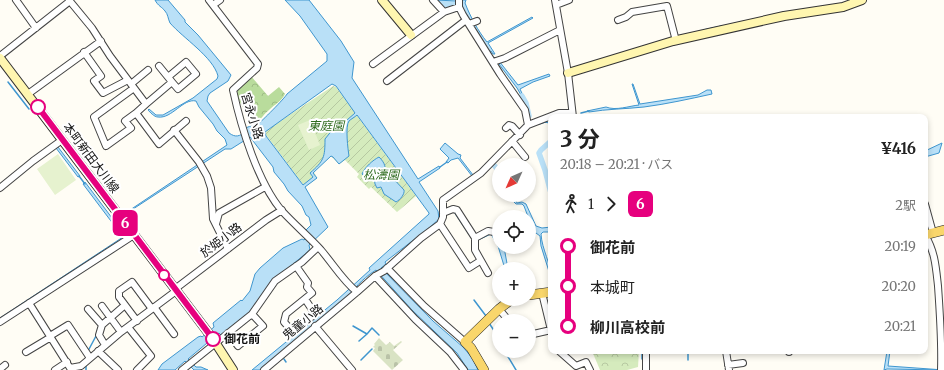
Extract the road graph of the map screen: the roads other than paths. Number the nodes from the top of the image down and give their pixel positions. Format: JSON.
{"nodes":[{"id":1,"x":16,"y":0,"type":"edge"},
{"id":2,"x":209,"y":0,"type":"edge"},
{"id":3,"x":220,"y":0,"type":"edge"},
{"id":4,"x":382,"y":0,"type":"edge"},
{"id":5,"x":433,"y":0,"type":"edge"},
{"id":6,"x":459,"y":0,"type":"edge"},
{"id":7,"x":570,"y":0,"type":"edge"},
{"id":8,"x":862,"y":0,"type":"edge"},
{"id":9,"x":70,"y":1,"type":"edge"},
{"id":10,"x":556,"y":3,"type":"edge"},
{"id":11,"x":213,"y":5,"type":"junction"},
{"id":12,"x":459,"y":7,"type":"junction"},
{"id":13,"x":444,"y":12,"type":"junction"},
{"id":14,"x":618,"y":20,"type":"dead end"},
{"id":15,"x":471,"y":22,"type":"junction"},
{"id":16,"x":36,"y":28,"type":"junction"},
{"id":17,"x":560,"y":30,"type":"junction"},
{"id":18,"x":411,"y":35,"type":"junction"},
{"id":19,"x":101,"y":40,"type":"junction"},
{"id":20,"x":676,"y":41,"type":"junction"},
{"id":21,"x":84,"y":52,"type":"junction"},
{"id":22,"x":0,"y":57,"type":"edge"},
{"id":23,"x":493,"y":62,"type":"junction"},
{"id":24,"x":373,"y":64,"type":"dead end"},
{"id":25,"x":159,"y":66,"type":"dead end"},
{"id":26,"x":148,"y":70,"type":"dead end"},
{"id":27,"x":568,"y":73,"type":"junction"},
{"id":28,"x":387,"y":82,"type":"dead end"},
{"id":29,"x":131,"y":84,"type":"junction"},
{"id":30,"x":28,"y":94,"type":"junction"},
{"id":31,"x":146,"y":104,"type":"junction"},
{"id":32,"x":136,"y":113,"type":"junction"},
{"id":33,"x":573,"y":114,"type":"edge"},
{"id":34,"x":548,"y":117,"type":"edge"},
{"id":35,"x":186,"y":121,"type":"dead end"},
{"id":36,"x":528,"y":125,"type":"junction"},
{"id":37,"x":506,"y":128,"type":"dead end"},
{"id":38,"x":174,"y":130,"type":"junction"},
{"id":39,"x":520,"y":135,"type":"junction"},
{"id":40,"x":58,"y":143,"type":"junction"},
{"id":41,"x":515,"y":143,"type":"junction"},
{"id":42,"x":525,"y":157,"type":"dead end"},
{"id":43,"x":265,"y":187,"type":"junction"},
{"id":44,"x":0,"y":188,"type":"edge"},
{"id":45,"x":282,"y":210,"type":"junction"},
{"id":46,"x":443,"y":213,"type":"junction"},
{"id":47,"x":216,"y":224,"type":"junction"},
{"id":48,"x":440,"y":224,"type":"junction"},
{"id":49,"x":944,"y":230,"type":"edge"},
{"id":50,"x":492,"y":232,"type":"edge"},
{"id":51,"x":134,"y":235,"type":"junction"},
{"id":52,"x":928,"y":235,"type":"edge"},
{"id":53,"x":476,"y":240,"type":"junction"},
{"id":54,"x":316,"y":245,"type":"junction"},
{"id":55,"x":228,"y":249,"type":"junction"},
{"id":56,"x":480,"y":261,"type":"junction"},
{"id":57,"x":296,"y":266,"type":"junction"},
{"id":58,"x":381,"y":272,"type":"junction"},
{"id":59,"x":488,"y":273,"type":"dead end"},
{"id":60,"x":176,"y":290,"type":"junction"},
{"id":61,"x":354,"y":290,"type":"junction"},
{"id":62,"x":547,"y":292,"type":"edge"},
{"id":63,"x":536,"y":294,"type":"edge"},
{"id":64,"x":305,"y":299,"type":"junction"},
{"id":65,"x":28,"y":304,"type":"junction"},
{"id":66,"x":125,"y":305,"type":"junction"},
{"id":67,"x":503,"y":306,"type":"edge"},
{"id":68,"x":153,"y":308,"type":"junction"},
{"id":69,"x":88,"y":309,"type":"dead end"},
{"id":70,"x":499,"y":309,"type":"junction"},
{"id":71,"x":252,"y":314,"type":"junction"},
{"id":72,"x":503,"y":314,"type":"edge"},
{"id":73,"x":95,"y":316,"type":"junction"},
{"id":74,"x":111,"y":318,"type":"junction"},
{"id":75,"x":137,"y":321,"type":"junction"},
{"id":76,"x":0,"y":322,"type":"edge"},
{"id":77,"x":102,"y":325,"type":"junction"},
{"id":78,"x":316,"y":326,"type":"junction"},
{"id":79,"x":128,"y":327,"type":"junction"},
{"id":80,"x":548,"y":331,"type":"edge"},
{"id":81,"x":121,"y":332,"type":"junction"},
{"id":82,"x":228,"y":333,"type":"junction"},
{"id":83,"x":536,"y":333,"type":"edge"},
{"id":84,"x":174,"y":334,"type":"dead end"},
{"id":85,"x":50,"y":336,"type":"junction"},
{"id":86,"x":215,"y":341,"type":"junction"},
{"id":87,"x":465,"y":342,"type":"junction"},
{"id":88,"x":105,"y":345,"type":"junction"},
{"id":89,"x":98,"y":351,"type":"junction"},
{"id":90,"x":26,"y":352,"type":"dead end"},
{"id":91,"x":562,"y":354,"type":"edge"},
{"id":92,"x":646,"y":354,"type":"edge"},
{"id":93,"x":727,"y":354,"type":"edge"},
{"id":94,"x":90,"y":358,"type":"junction"},
{"id":95,"x":66,"y":363,"type":"junction"},
{"id":96,"x":743,"y":363,"type":"dead end"},
{"id":97,"x":729,"y":367,"type":"edge"},
{"id":98,"x":941,"y":369,"type":"edge"},
{"id":99,"x":55,"y":370,"type":"edge"},
{"id":100,"x":118,"y":370,"type":"edge"},
{"id":101,"x":137,"y":370,"type":"edge"},
{"id":102,"x":182,"y":370,"type":"edge"},
{"id":103,"x":233,"y":370,"type":"edge"},
{"id":104,"x":264,"y":370,"type":"edge"},
{"id":105,"x":352,"y":370,"type":"edge"},
{"id":106,"x":464,"y":370,"type":"edge"},
{"id":107,"x":484,"y":370,"type":"edge"},
{"id":108,"x":590,"y":370,"type":"edge"},
{"id":109,"x":646,"y":370,"type":"edge"}],
"edges":[{"from":1,"to":16,"type":"street"},
{"from":2,"to":11,"type":"street","name":"宮永小路"},
{"from":3,"to":11,"type":"street"},
{"from":4,"to":18,"type":"main road"},
{"from":5,"to":13,"type":"street"},
{"from":6,"to":12,"type":"street"},
{"from":7,"to":10,"type":"street"},
{"from":8,"to":20,"type":"main road"},
{"from":9,"to":16,"type":"street"},
{"from":9,"to":19,"type":"street"},
{"from":10,"to":17,"type":"street"},
{"from":11,"to":43,"type":"street","name":"宮永小路"},
{"from":12,"to":13,"type":"street"},
{"from":12,"to":15,"type":"street"},
{"from":13,"to":18,"type":"street"},
{"from":14,"to":20,"type":"street"},
{"from":15,"to":23,"type":"street"},
{"from":15,"to":28,"type":"street"},
{"from":16,"to":22,"type":"street"},
{"from":17,"to":23,"type":"street"},
{"from":17,"to":27,"type":"street"},
{"from":18,"to":24,"type":"street"},
{"from":19,"to":21,"type":"street"},
{"from":19,"to":29,"type":"street"},
{"from":20,"to":27,"type":"main road"},
{"from":21,"to":29,"type":"street"},
{"from":21,"to":30,"type":"street"},
{"from":22,"to":30,"type":"main road","name":"本町新田大川線"},
{"from":23,"to":36,"type":"street"},
{"from":25,"to":31,"type":"street"},
{"from":26,"to":29,"type":"street"},
{"from":27,"to":33,"type":"street"},
{"from":29,"to":31,"type":"street"},
{"from":29,"to":32,"type":"street"},
{"from":30,"to":40,"type":"main road","name":"本町新田大川線"},
{"from":31,"to":32,"type":"street"},
{"from":32,"to":38,"type":"street"},
{"from":34,"to":36,"type":"street"},
{"from":35,"to":38,"type":"street"},
{"from":36,"to":39,"type":"street"},
{"from":37,"to":39,"type":"street"},
{"from":38,"to":47,"type":"street"},
{"from":39,"to":41,"type":"street"},
{"from":40,"to":44,"type":"street"},
{"from":40,"to":51,"type":"main road","name":"本町新田大川線"},
{"from":41,"to":42,"type":"street"},
{"from":41,"to":46,"type":"street"},
{"from":43,"to":45,"type":"street","name":"宮永小路"},
{"from":43,"to":47,"type":"street"},
{"from":45,"to":54,"type":"street","name":"宮永小路"},
{"from":45,"to":55,"type":"street","name":"於姫小路"},
{"from":46,"to":48,"type":"street"},
{"from":46,"to":53,"type":"street"},
{"from":47,"to":55,"type":"street"},
{"from":48,"to":56,"type":"street"},
{"from":48,"to":58,"type":"street","name":"鬼童小路"},
{"from":49,"to":52,"type":"main road"},
{"from":50,"to":53,"type":"street"},
{"from":51,"to":60,"type":"main road","name":"本町新田大川線"},
{"from":51,"to":65,"type":"street"},
{"from":52,"to":98,"type":"street"},
{"from":53,"to":56,"type":"street"},
{"from":54,"to":57,"type":"street"},
{"from":54,"to":61,"type":"street","name":"宮永小路"},
{"from":55,"to":60,"type":"street","name":"於姫小路"},
{"from":56,"to":59,"type":"street"},
{"from":57,"to":64,"type":"street"},
{"from":57,"to":71,"type":"street"},
{"from":58,"to":61,"type":"street","name":"鬼童小路"},
{"from":58,"to":87,"type":"street"},
{"from":58,"to":106,"type":"street"},
{"from":60,"to":68,"type":"street","name":"於姫小路"},
{"from":60,"to":86,"type":"main road","name":"本町新田大川線"},
{"from":61,"to":78,"type":"street","name":"鬼童小路"},
{"from":62,"to":63,"type":"main road"},
{"from":64,"to":64,"type":"street"},
{"from":65,"to":76,"type":"street"},
{"from":65,"to":85,"type":"street"},
{"from":66,"to":68,"type":"street"},
{"from":66,"to":74,"type":"street"},
{"from":66,"to":75,"type":"street"},
{"from":67,"to":70,"type":"main road"},
{"from":68,"to":75,"type":"street","name":"於姫小路"},
{"from":68,"to":84,"type":"street"},
{"from":69,"to":73,"type":"street"},
{"from":70,"to":72,"type":"street"},
{"from":70,"to":87,"type":"main road"},
{"from":71,"to":82,"type":"street"},
{"from":71,"to":82,"type":"street"},
{"from":73,"to":74,"type":"street"},
{"from":73,"to":77,"type":"street"},
{"from":74,"to":77,"type":"street"},
{"from":74,"to":81,"type":"street"},
{"from":75,"to":79,"type":"street","name":"於姫小路"},
{"from":77,"to":88,"type":"street"},
{"from":78,"to":104,"type":"street","name":"鬼童小路"},
{"from":78,"to":105,"type":"street"},
{"from":79,"to":81,"type":"street","name":"於姫小路"},
{"from":79,"to":101,"type":"street"},
{"from":80,"to":83,"type":"street"},
{"from":81,"to":88,"type":"street","name":"於姫小路"},
{"from":82,"to":86,"type":"street"},
{"from":85,"to":90,"type":"street"},
{"from":85,"to":94,"type":"street"},
{"from":85,"to":95,"type":"street"},
{"from":86,"to":102,"type":"street"},
{"from":86,"to":103,"type":"main road","name":"本町新田大川線"},
{"from":87,"to":107,"type":"main road"},
{"from":88,"to":89,"type":"street","name":"於姫小路"},
{"from":89,"to":94,"type":"street","name":"於姫小路"},
{"from":89,"to":100,"type":"street"},
{"from":91,"to":108,"type":"street"},
{"from":92,"to":109,"type":"street"},
{"from":93,"to":97,"type":"street"},
{"from":94,"to":95,"type":"street","name":"於姫小路"},
{"from":95,"to":99,"type":"street"},
{"from":96,"to":97,"type":"street"}]}
